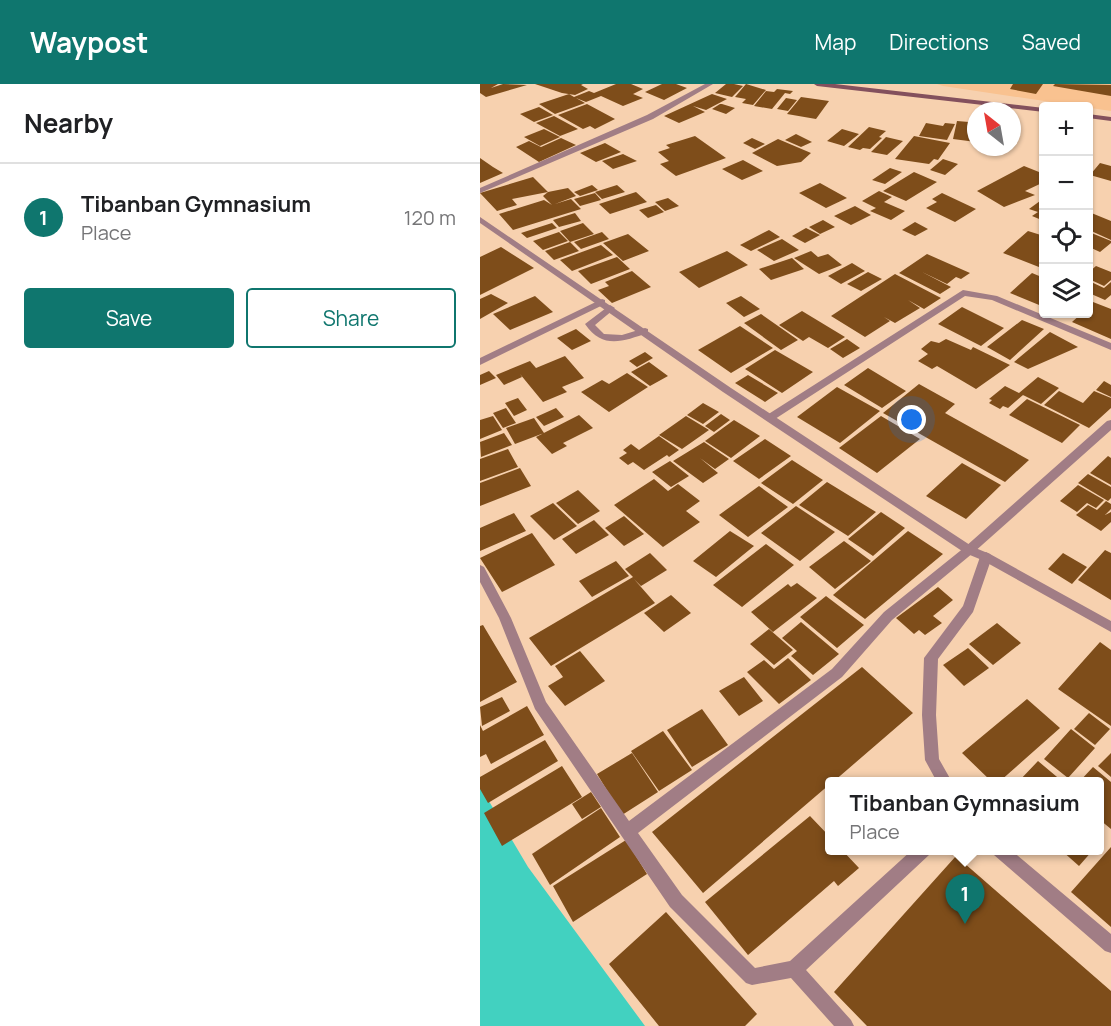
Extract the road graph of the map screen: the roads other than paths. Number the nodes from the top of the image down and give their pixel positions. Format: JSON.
{"nodes":[{"id":1,"x":710,"y":84,"type":"edge"},
{"id":2,"x":817,"y":84,"type":"edge"},
{"id":3,"x":1039,"y":109,"type":"edge"},
{"id":4,"x":1093,"y":117,"type":"edge"},
{"id":5,"x":1111,"y":119,"type":"edge"},
{"id":6,"x":480,"y":191,"type":"edge"},
{"id":7,"x":480,"y":219,"type":"edge"},
{"id":8,"x":606,"y":305,"type":"junction"},
{"id":9,"x":645,"y":331,"type":"junction"},
{"id":10,"x":1111,"y":347,"type":"edge"},
{"id":11,"x":480,"y":362,"type":"edge"},
{"id":12,"x":771,"y":417,"type":"junction"},
{"id":13,"x":1111,"y":424,"type":"edge"},
{"id":14,"x":969,"y":550,"type":"junction"},
{"id":15,"x":986,"y":557,"type":"junction"},
{"id":16,"x":480,"y":570,"type":"edge"},
{"id":17,"x":1111,"y":627,"type":"edge"},
{"id":18,"x":942,"y":777,"type":"edge"},
{"id":19,"x":628,"y":831,"type":"junction"},
{"id":20,"x":919,"y":855,"type":"edge"},
{"id":21,"x":1005,"y":855,"type":"edge"},
{"id":22,"x":1111,"y":945,"type":"edge"},
{"id":23,"x":794,"y":969,"type":"junction"},
{"id":24,"x":845,"y":1026,"type":"edge"}],
"edges":[{"from":1,"to":6,"type":"street"},
{"from":2,"to":3,"type":"main road"},
{"from":4,"to":5,"type":"main road"},
{"from":7,"to":8,"type":"street"},
{"from":8,"to":9,"type":"street"},
{"from":8,"to":9,"type":"street"},
{"from":8,"to":11,"type":"street"},
{"from":9,"to":12,"type":"street"},
{"from":10,"to":12,"type":"street"},
{"from":12,"to":14,"type":"street"},
{"from":13,"to":14,"type":"street"},
{"from":14,"to":15,"type":"street"},
{"from":14,"to":19,"type":"street"},
{"from":15,"to":17,"type":"street"},
{"from":15,"to":18,"type":"street"},
{"from":16,"to":19,"type":"street"},
{"from":19,"to":23,"type":"street"},
{"from":20,"to":23,"type":"street"},
{"from":21,"to":22,"type":"street"},
{"from":23,"to":24,"type":"street"}]}
